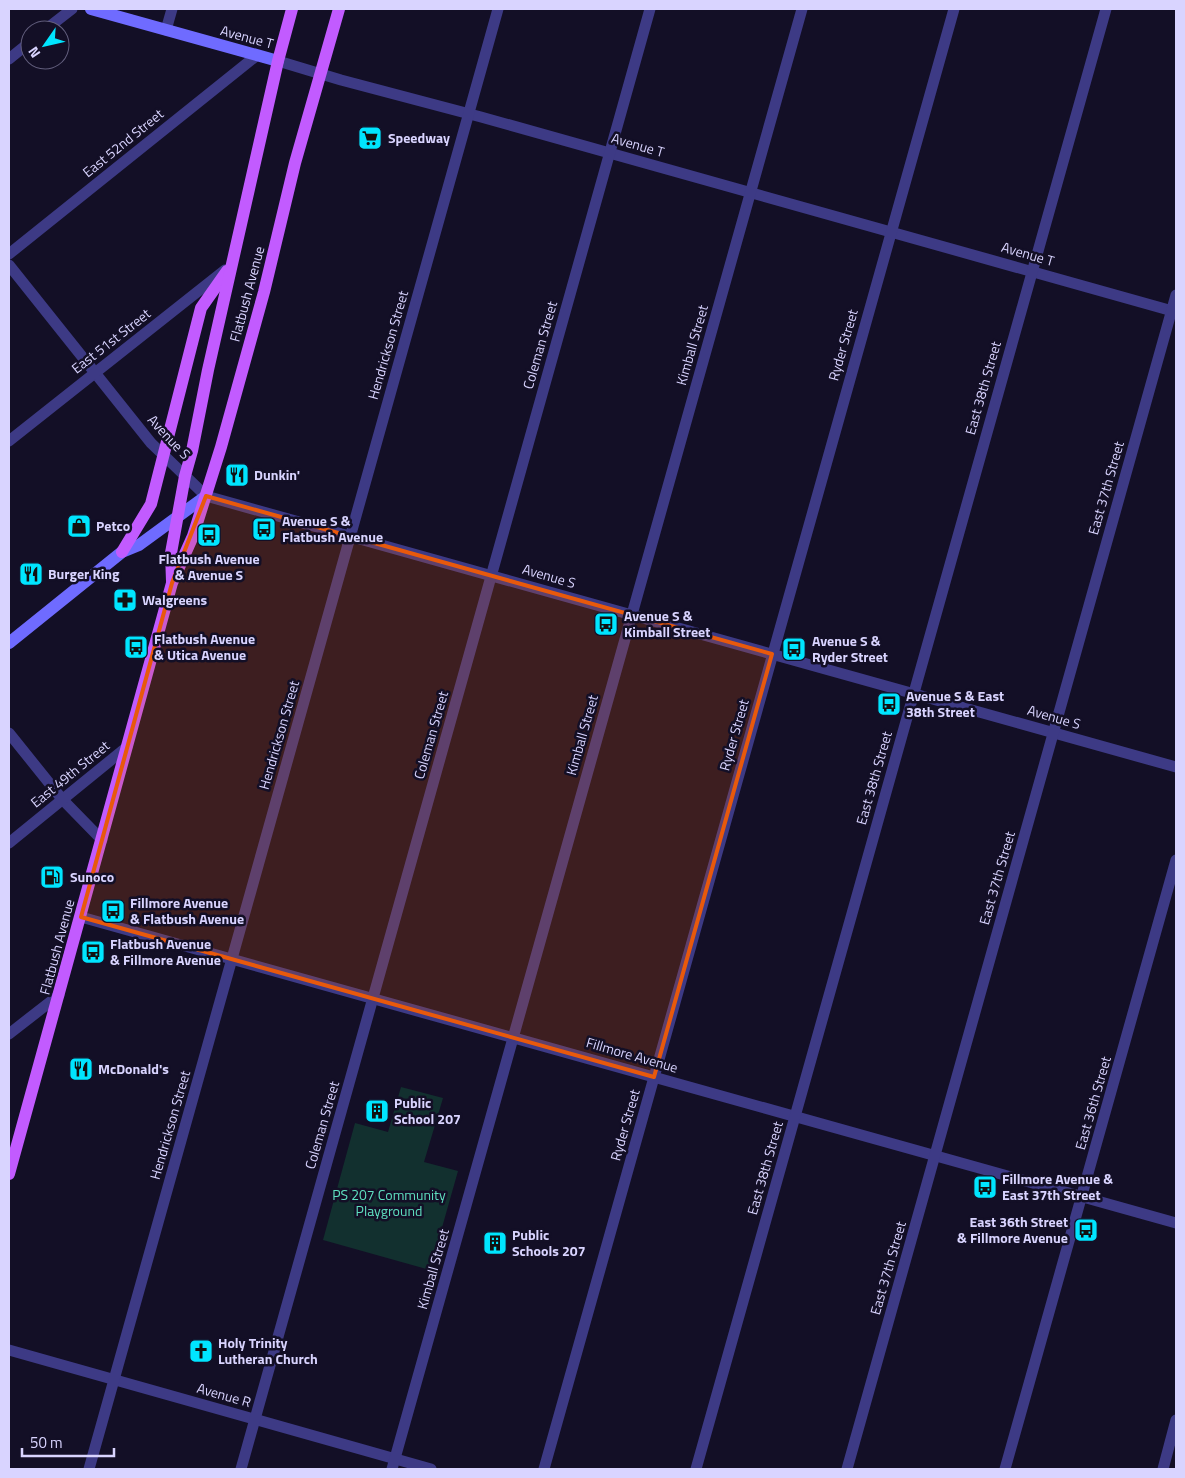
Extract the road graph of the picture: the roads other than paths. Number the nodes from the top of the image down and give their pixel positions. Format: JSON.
{"nodes":[{"id":1,"x":72,"y":9,"type":"edge"},
{"id":2,"x":91,"y":9,"type":"edge"},
{"id":3,"x":172,"y":9,"type":"edge"},
{"id":4,"x":292,"y":9,"type":"edge"},
{"id":5,"x":339,"y":9,"type":"edge"},
{"id":6,"x":498,"y":9,"type":"edge"},
{"id":7,"x":650,"y":9,"type":"edge"},
{"id":8,"x":802,"y":9,"type":"edge"},
{"id":9,"x":954,"y":9,"type":"edge"},
{"id":10,"x":1106,"y":9,"type":"edge"},
{"id":11,"x":58,"y":20,"type":"edge"},
{"id":12,"x":166,"y":30,"type":"junction"},
{"id":13,"x":20,"y":50,"type":"edge"},
{"id":14,"x":256,"y":56,"type":"junction"},
{"id":15,"x":9,"y":59,"type":"edge"},
{"id":16,"x":278,"y":61,"type":"junction"},
{"id":17,"x":320,"y":74,"type":"junction"},
{"id":18,"x":469,"y":114,"type":"junction"},
{"id":19,"x":609,"y":153,"type":"junction"},
{"id":20,"x":750,"y":192,"type":"junction"},
{"id":21,"x":891,"y":232,"type":"junction"},
{"id":22,"x":9,"y":254,"type":"edge"},
{"id":23,"x":9,"y":265,"type":"edge"},
{"id":24,"x":231,"y":265,"type":"junction"},
{"id":25,"x":1031,"y":271,"type":"junction"},
{"id":26,"x":1176,"y":295,"type":"edge"},
{"id":27,"x":1174,"y":312,"type":"edge"},
{"id":28,"x":94,"y":372,"type":"junction"},
{"id":29,"x":9,"y":441,"type":"edge"},
{"id":30,"x":164,"y":456,"type":"junction"},
{"id":31,"x":184,"y":476,"type":"junction"},
{"id":32,"x":206,"y":496,"type":"junction"},
{"id":33,"x":176,"y":516,"type":"junction"},
{"id":34,"x":350,"y":536,"type":"junction"},
{"id":35,"x":122,"y":552,"type":"junction"},
{"id":36,"x":491,"y":575,"type":"junction"},
{"id":37,"x":172,"y":583,"type":"junction"},
{"id":38,"x":632,"y":615,"type":"junction"},
{"id":39,"x":9,"y":643,"type":"edge"},
{"id":40,"x":772,"y":654,"type":"junction"},
{"id":41,"x":913,"y":693,"type":"junction"},
{"id":42,"x":9,"y":733,"type":"edge"},
{"id":43,"x":1053,"y":733,"type":"junction"},
{"id":44,"x":127,"y":746,"type":"junction"},
{"id":45,"x":1176,"y":767,"type":"edge"},
{"id":46,"x":62,"y":800,"type":"junction"},
{"id":47,"x":102,"y":840,"type":"junction"},
{"id":48,"x":9,"y":843,"type":"edge"},
{"id":49,"x":1176,"y":860,"type":"edge"},
{"id":50,"x":81,"y":916,"type":"junction"},
{"id":51,"x":232,"y":958,"type":"junction"},
{"id":52,"x":59,"y":995,"type":"junction"},
{"id":53,"x":373,"y":998,"type":"junction"},
{"id":54,"x":9,"y":1034,"type":"edge"},
{"id":55,"x":513,"y":1037,"type":"junction"},
{"id":56,"x":654,"y":1077,"type":"junction"},
{"id":57,"x":795,"y":1116,"type":"junction"},
{"id":58,"x":936,"y":1155,"type":"junction"},
{"id":59,"x":9,"y":1174,"type":"edge"},
{"id":60,"x":1082,"y":1196,"type":"junction"},
{"id":61,"x":1176,"y":1223,"type":"edge"},
{"id":62,"x":9,"y":1350,"type":"edge"},
{"id":63,"x":114,"y":1380,"type":"junction"},
{"id":64,"x":254,"y":1419,"type":"junction"},
{"id":65,"x":1176,"y":1420,"type":"edge"},
{"id":66,"x":394,"y":1464,"type":"edge"},
{"id":67,"x":89,"y":1469,"type":"edge"},
{"id":68,"x":240,"y":1469,"type":"edge"},
{"id":69,"x":431,"y":1469,"type":"edge"},
{"id":70,"x":544,"y":1469,"type":"edge"},
{"id":71,"x":696,"y":1469,"type":"edge"},
{"id":72,"x":847,"y":1469,"type":"edge"},
{"id":73,"x":1005,"y":1469,"type":"edge"},
{"id":74,"x":1162,"y":1469,"type":"edge"}],
"edges":[{"from":1,"to":11,"type":"street"},
{"from":2,"to":12,"type":"main road","name":"Avenue T"},
{"from":3,"to":12,"type":"street"},
{"from":4,"to":16,"type":"main road","name":"Flatbush Avenue"},
{"from":5,"to":17,"type":"main road","name":"Flatbush Avenue"},
{"from":6,"to":18,"type":"street","name":"Hendrickson Street"},
{"from":7,"to":19,"type":"street","name":"Coleman Street"},
{"from":8,"to":20,"type":"street","name":"Kimball Street"},
{"from":9,"to":21,"type":"street","name":"Ryder Street"},
{"from":10,"to":25,"type":"street","name":"East 38th Street"},
{"from":12,"to":14,"type":"main road","name":"Avenue T"},
{"from":13,"to":15,"type":"street"},
{"from":14,"to":16,"type":"main road","name":"Avenue T"},
{"from":14,"to":22,"type":"street","name":"East 52nd Street"},
{"from":16,"to":17,"type":"street","name":"Avenue T"},
{"from":16,"to":24,"type":"main road","name":"Flatbush Avenue"},
{"from":17,"to":18,"type":"street","name":"Avenue T"},
{"from":17,"to":32,"type":"main road","name":"Flatbush Avenue"},
{"from":18,"to":19,"type":"street","name":"Avenue T"},
{"from":18,"to":34,"type":"street","name":"Hendrickson Street"},
{"from":19,"to":20,"type":"street","name":"Avenue T"},
{"from":19,"to":36,"type":"street","name":"Coleman Street"},
{"from":20,"to":21,"type":"street","name":"Avenue T"},
{"from":20,"to":38,"type":"street","name":"Kimball Street"},
{"from":21,"to":25,"type":"street","name":"Avenue T"},
{"from":21,"to":40,"type":"street","name":"Ryder Street"},
{"from":23,"to":28,"type":"street","name":"Avenue S"},
{"from":24,"to":28,"type":"street","name":"East 51st Street"},
{"from":24,"to":30,"type":"main road"},
{"from":24,"to":31,"type":"main road","name":"Flatbush Avenue"},
{"from":25,"to":27,"type":"street","name":"Avenue T"},
{"from":25,"to":41,"type":"street","name":"East 38th Street"},
{"from":26,"to":27,"type":"street","name":"East 37th Street"},
{"from":27,"to":43,"type":"street","name":"East 37th Street"},
{"from":28,"to":29,"type":"street","name":"East 51st Street"},
{"from":28,"to":30,"type":"street","name":"Avenue S"},
{"from":30,"to":31,"type":"street","name":"Avenue S"},
{"from":30,"to":35,"type":"main road"},
{"from":31,"to":32,"type":"street","name":"Avenue S"},
{"from":31,"to":33,"type":"main road","name":"Flatbush Avenue"},
{"from":32,"to":33,"type":"main road"},
{"from":32,"to":34,"type":"street","name":"Avenue S"},
{"from":32,"to":37,"type":"main road","name":"Flatbush Avenue"},
{"from":33,"to":35,"type":"main road"},
{"from":33,"to":37,"type":"main road","name":"Flatbush Avenue"},
{"from":34,"to":36,"type":"street","name":"Avenue S"},
{"from":34,"to":51,"type":"street","name":"Hendrickson Street"},
{"from":35,"to":39,"type":"main road"},
{"from":36,"to":38,"type":"street","name":"Avenue S"},
{"from":36,"to":53,"type":"street","name":"Coleman Street"},
{"from":37,"to":44,"type":"main road","name":"Flatbush Avenue"},
{"from":38,"to":40,"type":"street","name":"Avenue S"},
{"from":38,"to":55,"type":"street","name":"Kimball Street"},
{"from":40,"to":41,"type":"street","name":"Avenue S"},
{"from":40,"to":56,"type":"street","name":"Ryder Street"},
{"from":41,"to":43,"type":"street","name":"Avenue S"},
{"from":41,"to":57,"type":"street","name":"East 38th Street"},
{"from":42,"to":46,"type":"street"},
{"from":43,"to":45,"type":"street","name":"Avenue S"},
{"from":43,"to":58,"type":"street","name":"East 37th Street"},
{"from":44,"to":46,"type":"street","name":"East 49th Street"},
{"from":44,"to":47,"type":"main road","name":"Flatbush Avenue"},
{"from":46,"to":47,"type":"street"},
{"from":46,"to":48,"type":"street","name":"East 49th Street"},
{"from":47,"to":50,"type":"main road","name":"Flatbush Avenue"},
{"from":49,"to":60,"type":"street","name":"East 36th Street"},
{"from":50,"to":51,"type":"street","name":"Fillmore Avenue"},
{"from":50,"to":52,"type":"main road","name":"Flatbush Avenue"},
{"from":51,"to":53,"type":"street","name":"Fillmore Avenue"},
{"from":51,"to":63,"type":"street","name":"Hendrickson Street"},
{"from":52,"to":54,"type":"street"},
{"from":52,"to":59,"type":"main road","name":"Flatbush Avenue"},
{"from":53,"to":55,"type":"street","name":"Fillmore Avenue"},
{"from":53,"to":64,"type":"street","name":"Coleman Street"},
{"from":55,"to":56,"type":"street","name":"Fillmore Avenue"},
{"from":55,"to":66,"type":"street","name":"Kimball Street"},
{"from":56,"to":57,"type":"street","name":"Fillmore Avenue"},
{"from":56,"to":70,"type":"street","name":"Ryder Street"},
{"from":57,"to":58,"type":"street","name":"Fillmore Avenue"},
{"from":57,"to":71,"type":"street","name":"East 38th Street"},
{"from":58,"to":60,"type":"street","name":"Fillmore Avenue"},
{"from":58,"to":72,"type":"street","name":"East 37th Street"},
{"from":60,"to":61,"type":"street","name":"Fillmore Avenue"},
{"from":60,"to":73,"type":"street","name":"East 36th Street"},
{"from":62,"to":63,"type":"street","name":"Avenue R"},
{"from":63,"to":64,"type":"street","name":"Avenue R"},
{"from":63,"to":67,"type":"street","name":"Hendrickson Street"},
{"from":64,"to":66,"type":"street","name":"Avenue R"},
{"from":64,"to":68,"type":"street","name":"Coleman Street"},
{"from":65,"to":74,"type":"street"},
{"from":66,"to":69,"type":"street","name":"Avenue R"}]}
